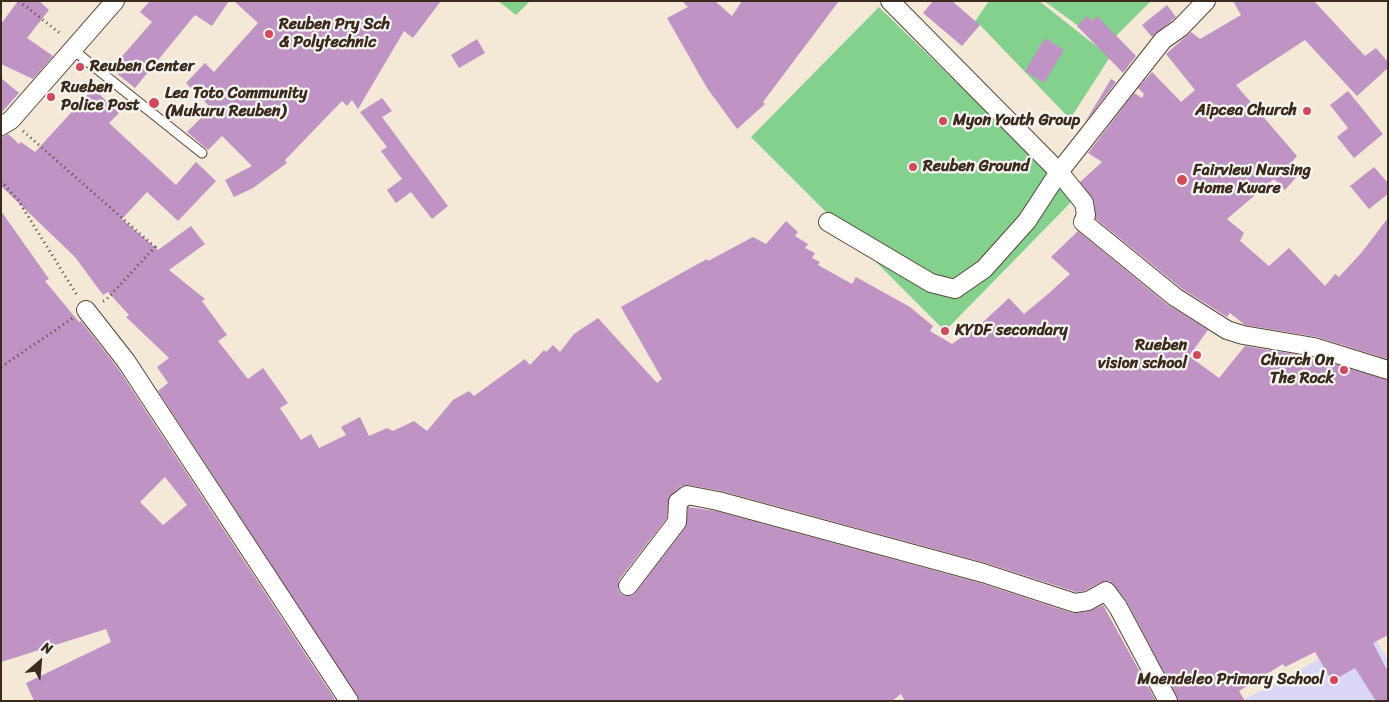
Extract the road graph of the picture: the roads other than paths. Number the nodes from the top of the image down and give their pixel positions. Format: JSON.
{"nodes":[{"id":1,"x":115,"y":1,"type":"edge"},
{"id":2,"x":890,"y":1,"type":"edge"},
{"id":3,"x":1206,"y":1,"type":"edge"},
{"id":4,"x":73,"y":48,"type":"junction"},
{"id":5,"x":6,"y":123,"type":"edge"},
{"id":6,"x":202,"y":153,"type":"dead end"},
{"id":7,"x":1059,"y":172,"type":"junction"},
{"id":8,"x":828,"y":222,"type":"dead end"},
{"id":9,"x":86,"y":310,"type":"road end"},
{"id":10,"x":1388,"y":370,"type":"edge"},
{"id":11,"x":628,"y":586,"type":"dead end"},
{"id":12,"x":350,"y":701,"type":"edge"},
{"id":13,"x":1168,"y":701,"type":"edge"}],
"edges":[{"from":1,"to":4,"type":"street"},
{"from":2,"to":7,"type":"street"},
{"from":3,"to":7,"type":"street"},
{"from":4,"to":5,"type":"street"},
{"from":4,"to":6,"type":"lane"},
{"from":7,"to":8,"type":"street"},
{"from":7,"to":10,"type":"street"},
{"from":9,"to":12,"type":"street"},
{"from":11,"to":13,"type":"street"}]}
